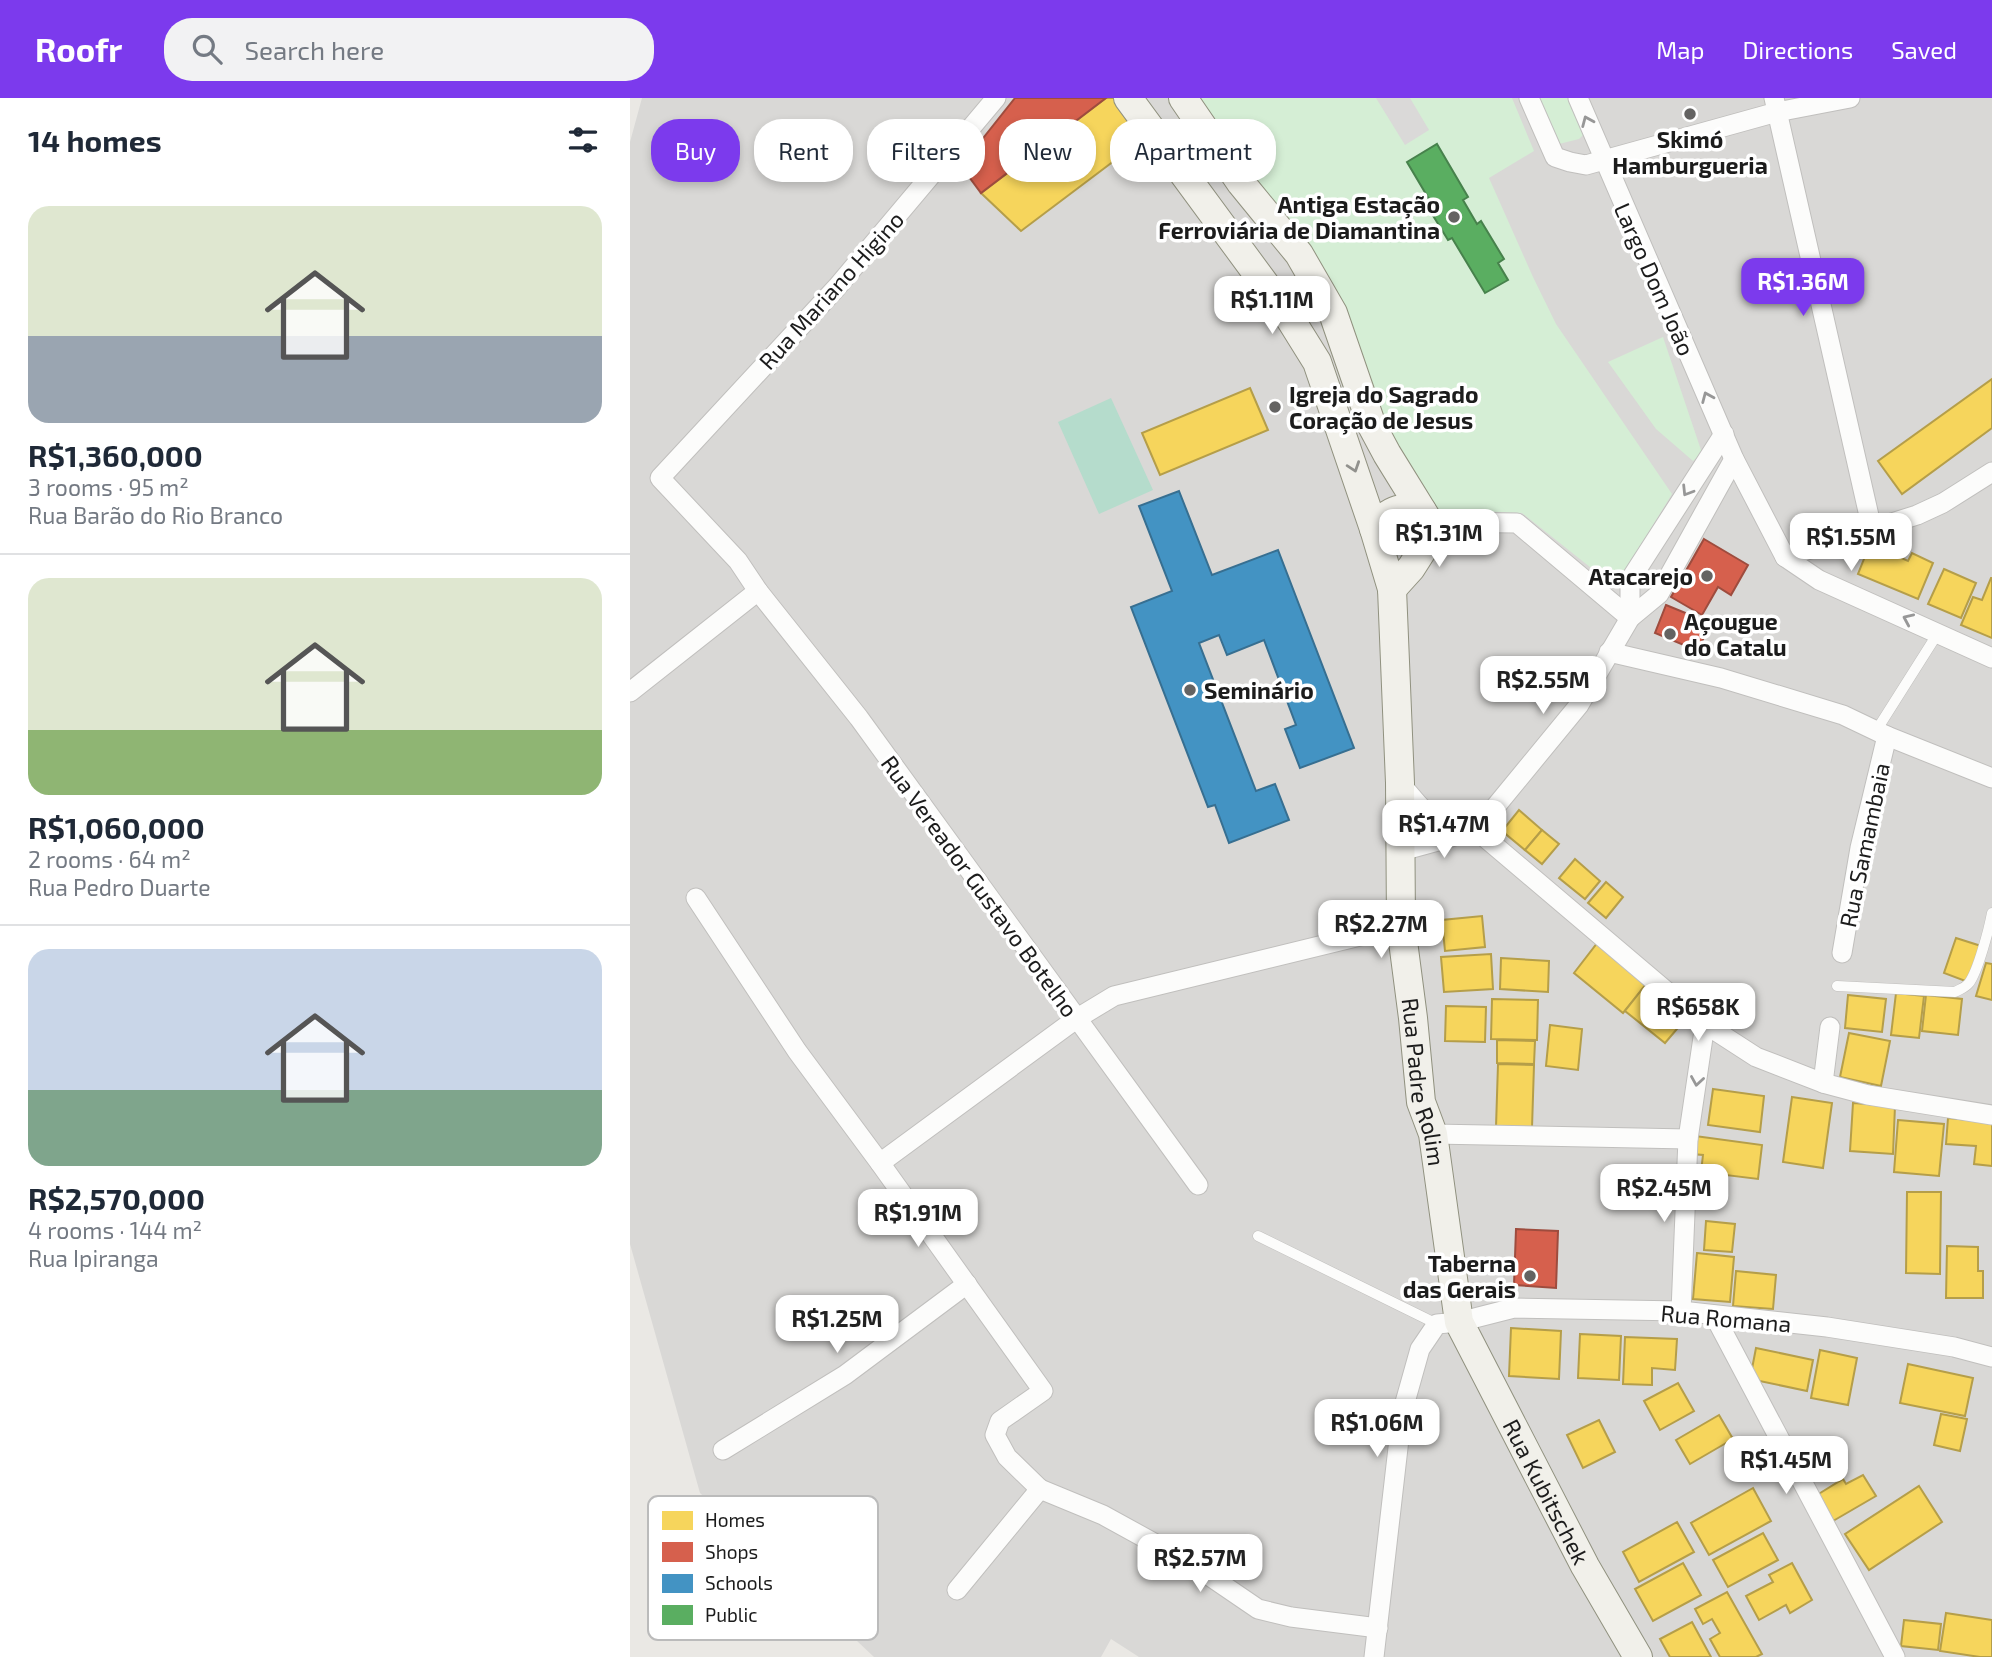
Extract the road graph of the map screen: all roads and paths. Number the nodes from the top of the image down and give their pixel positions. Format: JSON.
{"nodes":[{"id":1,"x":996,"y":98,"type":"edge"},
{"id":2,"x":1128,"y":98,"type":"edge"},
{"id":3,"x":1183,"y":98,"type":"edge"},
{"id":4,"x":1529,"y":98,"type":"edge"},
{"id":5,"x":1578,"y":98,"type":"edge"},
{"id":6,"x":1850,"y":98,"type":"edge"},
{"id":7,"x":1775,"y":105,"type":"edge"},
{"id":8,"x":1604,"y":160,"type":"junction"},
{"id":9,"x":1724,"y":434,"type":"junction"},
{"id":10,"x":1734,"y":460,"type":"junction"},
{"id":11,"x":1992,"y":472,"type":"edge"},
{"id":12,"x":660,"y":478,"type":"joint"},
{"id":13,"x":1425,"y":516,"type":"junction"},
{"id":14,"x":1374,"y":529,"type":"junction"},
{"id":15,"x":1872,"y":529,"type":"junction"},
{"id":16,"x":1785,"y":557,"type":"junction"},
{"id":17,"x":1392,"y":589,"type":"junction"},
{"id":18,"x":758,"y":591,"type":"junction"},
{"id":19,"x":1630,"y":618,"type":"junction"},
{"id":20,"x":1938,"y":633,"type":"junction"},
{"id":21,"x":1609,"y":652,"type":"junction"},
{"id":22,"x":1992,"y":658,"type":"edge"},
{"id":23,"x":630,"y":692,"type":"edge"},
{"id":24,"x":1882,"y":733,"type":"junction"},
{"id":25,"x":1992,"y":778,"type":"edge"},
{"id":26,"x":1400,"y":783,"type":"junction"},
{"id":27,"x":1475,"y":829,"type":"junction"},
{"id":28,"x":1401,"y":851,"type":"junction"},
{"id":29,"x":696,"y":898,"type":"dead end"},
{"id":30,"x":1992,"y":913,"type":"edge"},
{"id":31,"x":1401,"y":926,"type":"junction"},
{"id":32,"x":1842,"y":953,"type":"dead end"},
{"id":33,"x":1837,"y":986,"type":"dead end"},
{"id":34,"x":1076,"y":1019,"type":"junction"},
{"id":35,"x":1706,"y":1024,"type":"junction"},
{"id":36,"x":1830,"y":1027,"type":"dead end"},
{"id":37,"x":1823,"y":1083,"type":"junction"},
{"id":38,"x":1992,"y":1115,"type":"edge"},
{"id":39,"x":1433,"y":1134,"type":"junction"},
{"id":40,"x":1688,"y":1139,"type":"junction"},
{"id":41,"x":880,"y":1163,"type":"junction"},
{"id":42,"x":1198,"y":1185,"type":"dead end"},
{"id":43,"x":1258,"y":1236,"type":"dead end"},
{"id":44,"x":967,"y":1284,"type":"junction"},
{"id":45,"x":1681,"y":1311,"type":"junction"},
{"id":46,"x":1714,"y":1315,"type":"junction"},
{"id":47,"x":1448,"y":1323,"type":"junction"},
{"id":48,"x":1992,"y":1345,"type":"edge"},
{"id":49,"x":1954,"y":1347,"type":"junction"},
{"id":50,"x":1992,"y":1357,"type":"edge"},
{"id":51,"x":723,"y":1450,"type":"dead end"},
{"id":52,"x":1040,"y":1489,"type":"junction"},
{"id":53,"x":957,"y":1590,"type":"dead end"},
{"id":54,"x":1378,"y":1628,"type":"junction"},
{"id":55,"x":1374,"y":1657,"type":"edge"},
{"id":56,"x":1637,"y":1657,"type":"edge"},
{"id":57,"x":1895,"y":1657,"type":"edge"}],
"edges":[{"from":1,"to":12,"type":"street","name":"Rua Mariano Higino"},
{"from":2,"to":14,"type":"street","name":"Rua Padre Rolim","one_way":true},
{"from":3,"to":13,"type":"street"},
{"from":4,"to":8,"type":"street"},
{"from":8,"to":5,"type":"street","name":"Largo Dom João","one_way":true},
{"from":6,"to":7,"type":"street"},
{"from":7,"to":8,"type":"street"},
{"from":7,"to":15,"type":"street"},
{"from":9,"to":8,"type":"street","name":"Largo Dom João","one_way":true},
{"from":9,"to":10,"type":"street","name":"Largo Dom João"},
{"from":9,"to":19,"type":"street","one_way":true},
{"from":10,"to":16,"type":"street","name":"Largo Dom João"},
{"from":10,"to":19,"type":"street"},
{"from":11,"to":15,"type":"street"},
{"from":12,"to":18,"type":"street","name":"Rua Vereador Gustavo Botelho"},
{"from":13,"to":14,"type":"street"},
{"from":13,"to":17,"type":"street"},
{"from":13,"to":19,"type":"street"},
{"from":14,"to":17,"type":"street","name":"Rua Padre Rolim"},
{"from":15,"to":16,"type":"street"},
{"from":20,"to":16,"type":"street","one_way":true},
{"from":17,"to":26,"type":"street","name":"Rua Padre Rolim"},
{"from":18,"to":23,"type":"street"},
{"from":18,"to":34,"type":"street","name":"Rua Vereador Gustavo Botelho"},
{"from":19,"to":21,"type":"street"},
{"from":20,"to":22,"type":"street"},
{"from":20,"to":24,"type":"lane"},
{"from":21,"to":24,"type":"street"},
{"from":21,"to":27,"type":"street"},
{"from":24,"to":25,"type":"street"},
{"from":24,"to":32,"type":"street","name":"Rua Samambaia"},
{"from":26,"to":27,"type":"street"},
{"from":26,"to":28,"type":"street","name":"Rua Padre Rolim"},
{"from":27,"to":28,"type":"street"},
{"from":27,"to":35,"type":"street"},
{"from":28,"to":31,"type":"street","name":"Rua Padre Rolim"},
{"from":29,"to":41,"type":"street"},
{"from":30,"to":33,"type":"lane"},
{"from":31,"to":34,"type":"street"},
{"from":31,"to":39,"type":"street","name":"Rua Padre Rolim"},
{"from":34,"to":41,"type":"street"},
{"from":34,"to":42,"type":"street","name":"Rua Vereador Gustavo Botelho"},
{"from":35,"to":37,"type":"street"},
{"from":35,"to":40,"type":"street","one_way":true},
{"from":36,"to":37,"type":"street"},
{"from":37,"to":38,"type":"street"},
{"from":39,"to":40,"type":"street"},
{"from":39,"to":47,"type":"street","name":"Rua Padre Rolim"},
{"from":40,"to":45,"type":"street"},
{"from":41,"to":44,"type":"street"},
{"from":43,"to":47,"type":"lane"},
{"from":44,"to":51,"type":"street"},
{"from":44,"to":52,"type":"street"},
{"from":45,"to":46,"type":"street","name":"Rua Romana"},
{"from":45,"to":47,"type":"street","name":"Rua Romana"},
{"from":46,"to":49,"type":"street","name":"Rua Romana"},
{"from":46,"to":57,"type":"street"},
{"from":47,"to":54,"type":"street"},
{"from":47,"to":56,"type":"street","name":"Rua Kubitschek"},
{"from":48,"to":49,"type":"street"},
{"from":49,"to":50,"type":"street","name":"Rua Romana"},
{"from":52,"to":53,"type":"street"},
{"from":52,"to":54,"type":"street"},
{"from":54,"to":55,"type":"street"}]}
